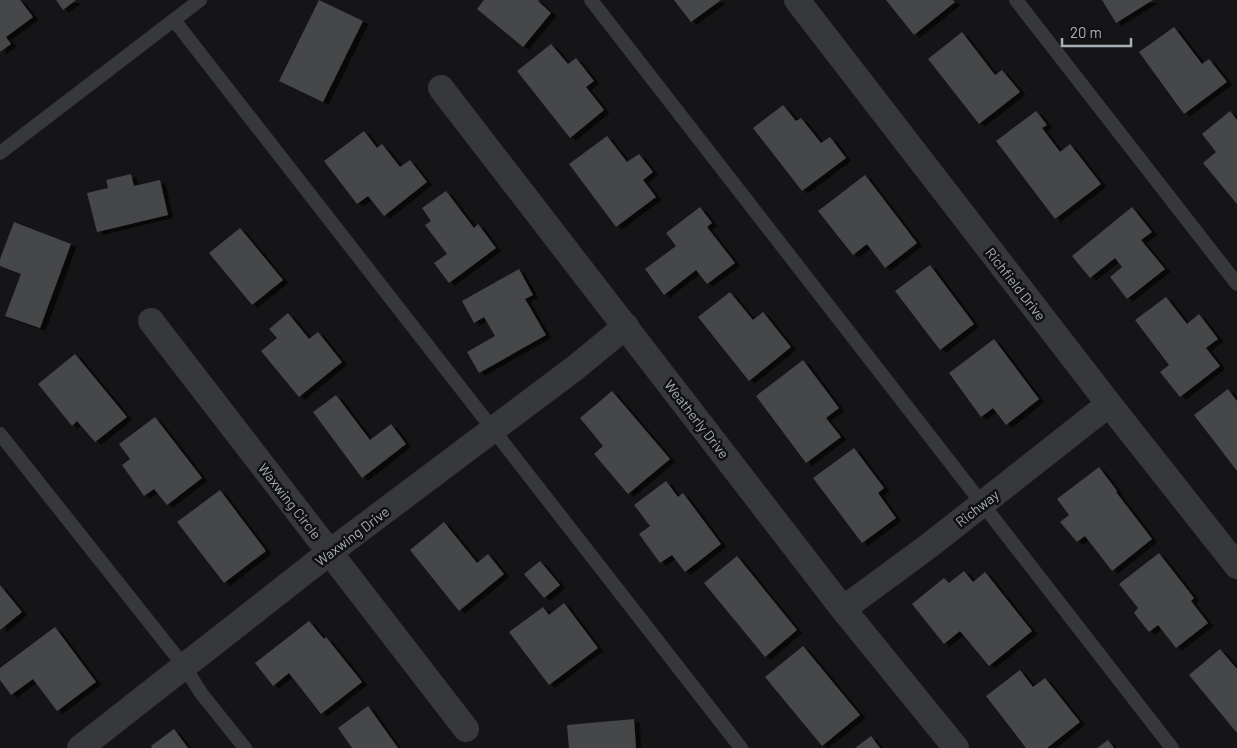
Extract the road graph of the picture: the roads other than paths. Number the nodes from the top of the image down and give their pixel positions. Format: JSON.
{"nodes":[{"id":1,"x":200,"y":0,"type":"edge"},
{"id":2,"x":591,"y":0,"type":"edge"},
{"id":3,"x":797,"y":0,"type":"edge"},
{"id":4,"x":1016,"y":0,"type":"edge"},
{"id":5,"x":174,"y":20,"type":"junction"},
{"id":6,"x":442,"y":88,"type":"dead end"},
{"id":7,"x":0,"y":152,"type":"edge"},
{"id":8,"x":1237,"y":284,"type":"edge"},
{"id":9,"x":151,"y":321,"type":"dead end"},
{"id":10,"x":626,"y":326,"type":"junction"},
{"id":11,"x":1109,"y":404,"type":"junction"},
{"id":12,"x":492,"y":430,"type":"junction"},
{"id":13,"x":0,"y":434,"type":"edge"},
{"id":14,"x":982,"y":503,"type":"junction"},
{"id":15,"x":330,"y":552,"type":"junction"},
{"id":16,"x":1237,"y":566,"type":"edge"},
{"id":17,"x":843,"y":609,"type":"junction"},
{"id":18,"x":184,"y":666,"type":"junction"},
{"id":19,"x":466,"y":729,"type":"dead end"},
{"id":20,"x":80,"y":748,"type":"edge"},
{"id":21,"x":245,"y":748,"type":"edge"},
{"id":22,"x":741,"y":748,"type":"edge"},
{"id":23,"x":956,"y":748,"type":"edge"},
{"id":24,"x":1172,"y":748,"type":"edge"}],
"edges":[{"from":1,"to":5,"type":"lane"},
{"from":2,"to":14,"type":"lane"},
{"from":3,"to":11,"type":"street","name":"Richfield Drive"},
{"from":4,"to":8,"type":"lane"},
{"from":5,"to":7,"type":"lane"},
{"from":5,"to":12,"type":"lane"},
{"from":6,"to":10,"type":"street","name":"Weatherly Drive"},
{"from":9,"to":15,"type":"street","name":"Waxwing Circle"},
{"from":10,"to":12,"type":"street","name":"Waxwing Drive"},
{"from":10,"to":17,"type":"street","name":"Weatherly Drive"},
{"from":11,"to":14,"type":"street","name":"Richway"},
{"from":11,"to":16,"type":"street","name":"Richfield Drive"},
{"from":12,"to":15,"type":"street","name":"Waxwing Drive"},
{"from":12,"to":22,"type":"lane"},
{"from":13,"to":18,"type":"lane"},
{"from":14,"to":17,"type":"street","name":"Richway"},
{"from":14,"to":24,"type":"lane"},
{"from":15,"to":18,"type":"street","name":"Waxwing Drive"},
{"from":15,"to":19,"type":"street","name":"Waxwing Circle"},
{"from":17,"to":23,"type":"street","name":"Weatherly Drive"},
{"from":18,"to":20,"type":"street","name":"Waxwing Drive"},
{"from":18,"to":21,"type":"lane"}]}
